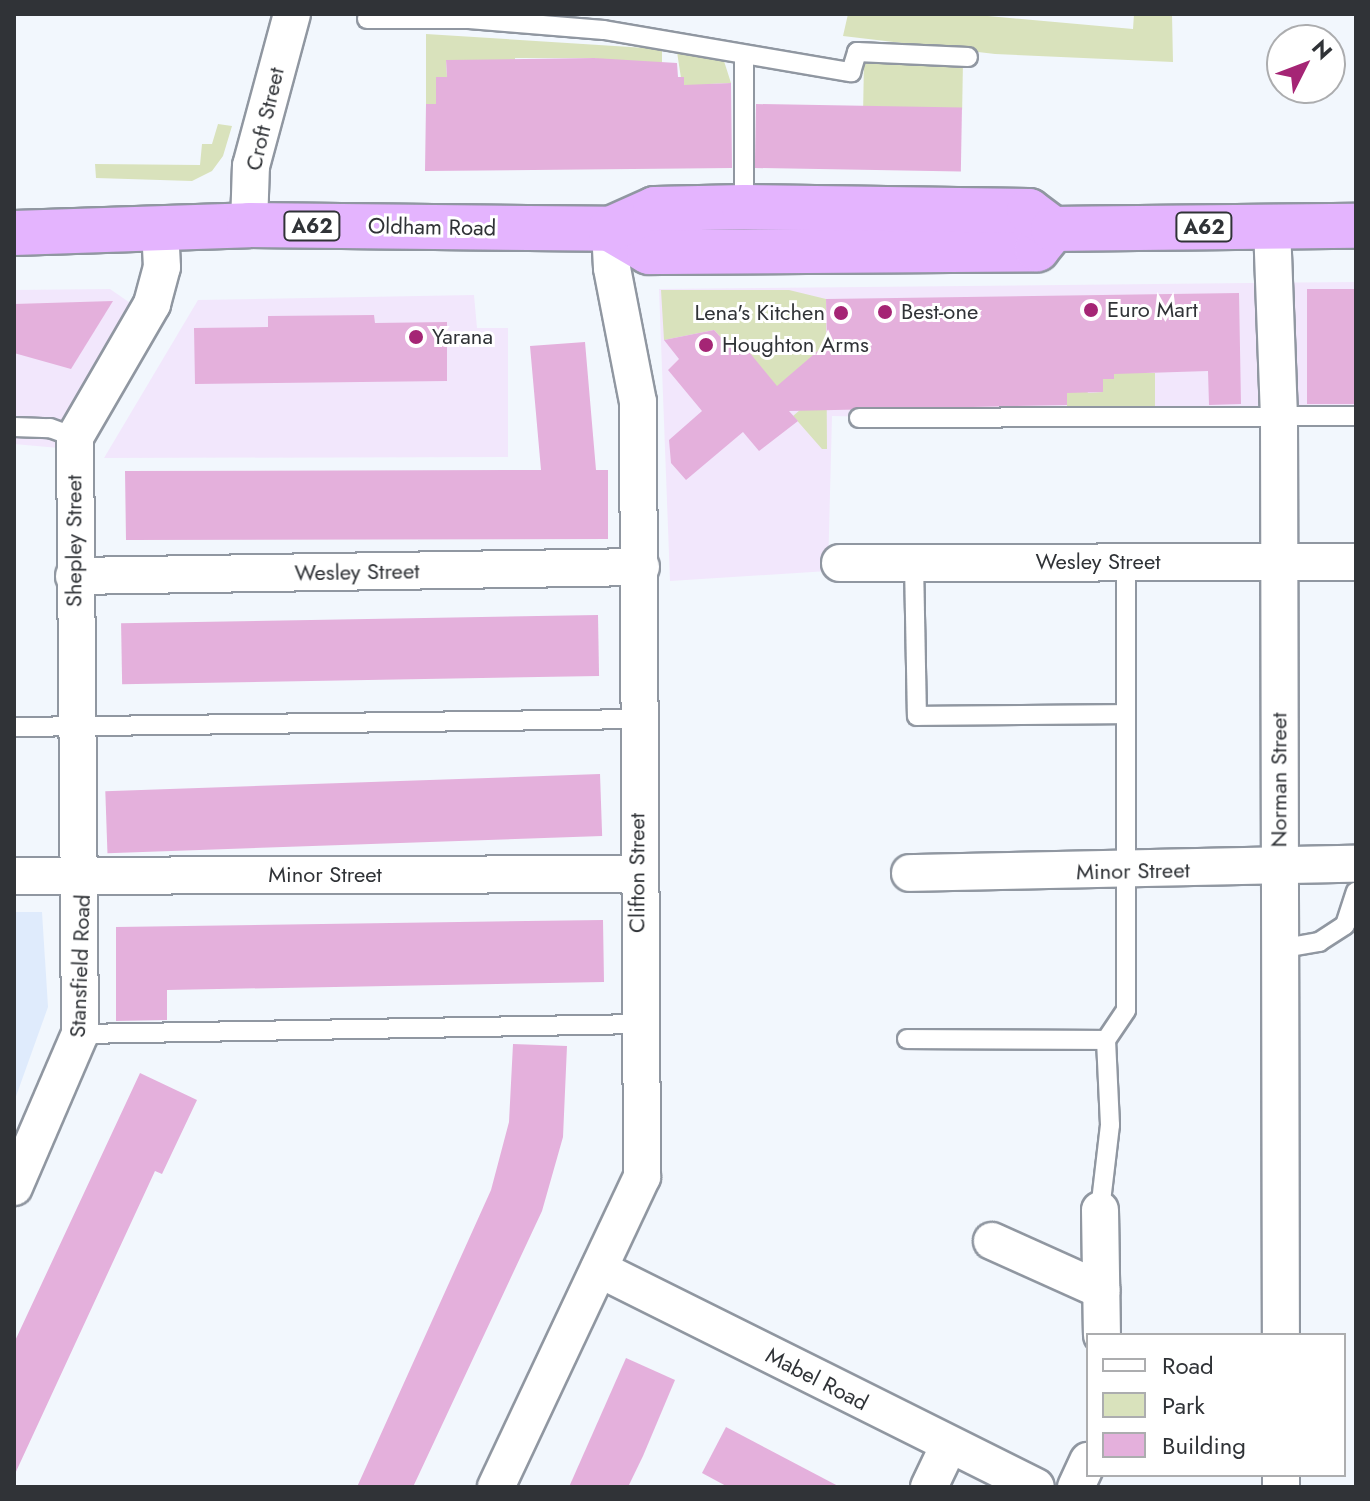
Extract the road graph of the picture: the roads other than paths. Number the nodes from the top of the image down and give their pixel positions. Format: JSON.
{"nodes":[{"id":1,"x":292,"y":14,"type":"edge"},
{"id":2,"x":367,"y":19,"type":"dead end"},
{"id":3,"x":744,"y":57,"type":"junction"},
{"id":4,"x":968,"y":57,"type":"dead end"},
{"id":5,"x":744,"y":207,"type":"junction"},
{"id":6,"x":249,"y":225,"type":"junction"},
{"id":7,"x":1272,"y":226,"type":"junction"},
{"id":8,"x":1356,"y":226,"type":"edge"},
{"id":9,"x":160,"y":228,"type":"junction"},
{"id":10,"x":610,"y":229,"type":"junction"},
{"id":11,"x":1053,"y":229,"type":"junction"},
{"id":12,"x":14,"y":233,"type":"edge"},
{"id":13,"x":1279,"y":416,"type":"junction"},
{"id":14,"x":1356,"y":416,"type":"edge"},
{"id":15,"x":859,"y":418,"type":"dead end"},
{"id":16,"x":14,"y":427,"type":"edge"},
{"id":17,"x":75,"y":437,"type":"junction"},
{"id":18,"x":1126,"y":561,"type":"junction"},
{"id":19,"x":1278,"y":562,"type":"junction"},
{"id":20,"x":1356,"y":562,"type":"edge"},
{"id":21,"x":840,"y":563,"type":"dead end"},
{"id":22,"x":914,"y":563,"type":"junction"},
{"id":23,"x":641,"y":567,"type":"junction"},
{"id":24,"x":74,"y":576,"type":"junction"},
{"id":25,"x":1126,"y":714,"type":"junction"},
{"id":26,"x":638,"y":719,"type":"junction"},
{"id":27,"x":14,"y":727,"type":"edge"},
{"id":28,"x":75,"y":727,"type":"junction"},
{"id":29,"x":1356,"y":864,"type":"edge"},
{"id":30,"x":1279,"y":866,"type":"junction"},
{"id":31,"x":1127,"y":872,"type":"junction"},
{"id":32,"x":910,"y":873,"type":"dead end"},
{"id":33,"x":637,"y":874,"type":"junction"},
{"id":34,"x":83,"y":875,"type":"junction"},
{"id":35,"x":14,"y":876,"type":"edge"},
{"id":36,"x":1356,"y":892,"type":"edge"},
{"id":37,"x":1351,"y":930,"type":"edge"},
{"id":38,"x":1279,"y":949,"type":"junction"},
{"id":39,"x":639,"y":1024,"type":"junction"},
{"id":40,"x":80,"y":1034,"type":"junction"},
{"id":41,"x":907,"y":1039,"type":"dead end"},
{"id":42,"x":1106,"y":1040,"type":"junction"},
{"id":43,"x":14,"y":1187,"type":"edge"},
{"id":44,"x":1100,"y":1210,"type":"joint"},
{"id":45,"x":992,"y":1241,"type":"dead end"},
{"id":46,"x":599,"y":1269,"type":"junction"},
{"id":47,"x":1101,"y":1290,"type":"junction"},
{"id":48,"x":1102,"y":1333,"type":"edge"},
{"id":49,"x":1281,"y":1333,"type":"edge"},
{"id":50,"x":949,"y":1445,"type":"junction"},
{"id":51,"x":1086,"y":1465,"type":"edge"},
{"id":52,"x":496,"y":1487,"type":"edge"},
{"id":53,"x":929,"y":1487,"type":"edge"},
{"id":54,"x":1036,"y":1487,"type":"edge"},
{"id":55,"x":1076,"y":1487,"type":"edge"}],
"edges":[{"from":1,"to":6,"type":"street","name":"Croft Street"},
{"from":2,"to":3,"type":"lane"},
{"from":3,"to":4,"type":"lane"},
{"from":3,"to":5,"type":"lane"},
{"from":5,"to":10,"type":"highway","name":"Oldham Road","number":"A62"},
{"from":5,"to":11,"type":"highway","name":"Oldham Road","number":"A62"},
{"from":6,"to":9,"type":"highway","name":"Oldham Road","number":"A62"},
{"from":6,"to":10,"type":"highway","name":"Oldham Road","number":"A62"},
{"from":7,"to":8,"type":"highway","name":"Oldham Road","number":"A62"},
{"from":7,"to":11,"type":"highway","name":"Oldham Road","number":"A62"},
{"from":7,"to":13,"type":"street","name":"Norman Street"},
{"from":9,"to":12,"type":"highway","name":"Oldham Road","number":"A62"},
{"from":9,"to":17,"type":"street","name":"Shepley Street"},
{"from":10,"to":11,"type":"highway","name":"Oldham Road","number":"A62"},
{"from":10,"to":23,"type":"street","name":"Clifton Street"},
{"from":13,"to":14,"type":"lane"},
{"from":13,"to":15,"type":"lane"},
{"from":13,"to":19,"type":"street","name":"Norman Street"},
{"from":16,"to":17,"type":"lane"},
{"from":17,"to":24,"type":"street","name":"Shepley Street"},
{"from":18,"to":19,"type":"street","name":"Wesley Street"},
{"from":18,"to":22,"type":"street","name":"Wesley Street"},
{"from":18,"to":25,"type":"lane"},
{"from":19,"to":20,"type":"street","name":"Wesley Street"},
{"from":19,"to":30,"type":"street","name":"Norman Street"},
{"from":21,"to":22,"type":"street","name":"Wesley Street"},
{"from":22,"to":25,"type":"lane"},
{"from":23,"to":24,"type":"street","name":"Wesley Street"},
{"from":23,"to":26,"type":"street","name":"Clifton Street"},
{"from":24,"to":28,"type":"street","name":"Shepley Street"},
{"from":25,"to":31,"type":"lane"},
{"from":26,"to":28,"type":"lane"},
{"from":26,"to":33,"type":"street","name":"Clifton Street"},
{"from":27,"to":28,"type":"lane"},
{"from":28,"to":34,"type":"street","name":"Shepley Street"},
{"from":29,"to":30,"type":"street","name":"Minor Street"},
{"from":30,"to":31,"type":"street","name":"Minor Street"},
{"from":30,"to":38,"type":"street","name":"Norman Street"},
{"from":31,"to":32,"type":"street","name":"Minor Street"},
{"from":31,"to":42,"type":"lane"},
{"from":33,"to":34,"type":"street","name":"Minor Street"},
{"from":33,"to":39,"type":"street","name":"Clifton Street"},
{"from":34,"to":35,"type":"street","name":"Minor Street"},
{"from":34,"to":40,"type":"street","name":"Stansfield Road"},
{"from":36,"to":37,"type":"lane"},
{"from":37,"to":38,"type":"lane"},
{"from":38,"to":49,"type":"street","name":"Norman Street"},
{"from":39,"to":40,"type":"lane"},
{"from":39,"to":46,"type":"street","name":"Clifton Street"},
{"from":40,"to":43,"type":"street","name":"Stansfield Road"},
{"from":41,"to":42,"type":"lane"},
{"from":42,"to":44,"type":"lane"},
{"from":44,"to":47,"type":"street"},
{"from":45,"to":47,"type":"street"},
{"from":46,"to":50,"type":"street","name":"Mabel Road"},
{"from":46,"to":52,"type":"street","name":"Clifton Street"},
{"from":47,"to":48,"type":"street"},
{"from":50,"to":53,"type":"street"},
{"from":50,"to":54,"type":"street","name":"Mabel Road"},
{"from":51,"to":55,"type":"street"}]}
